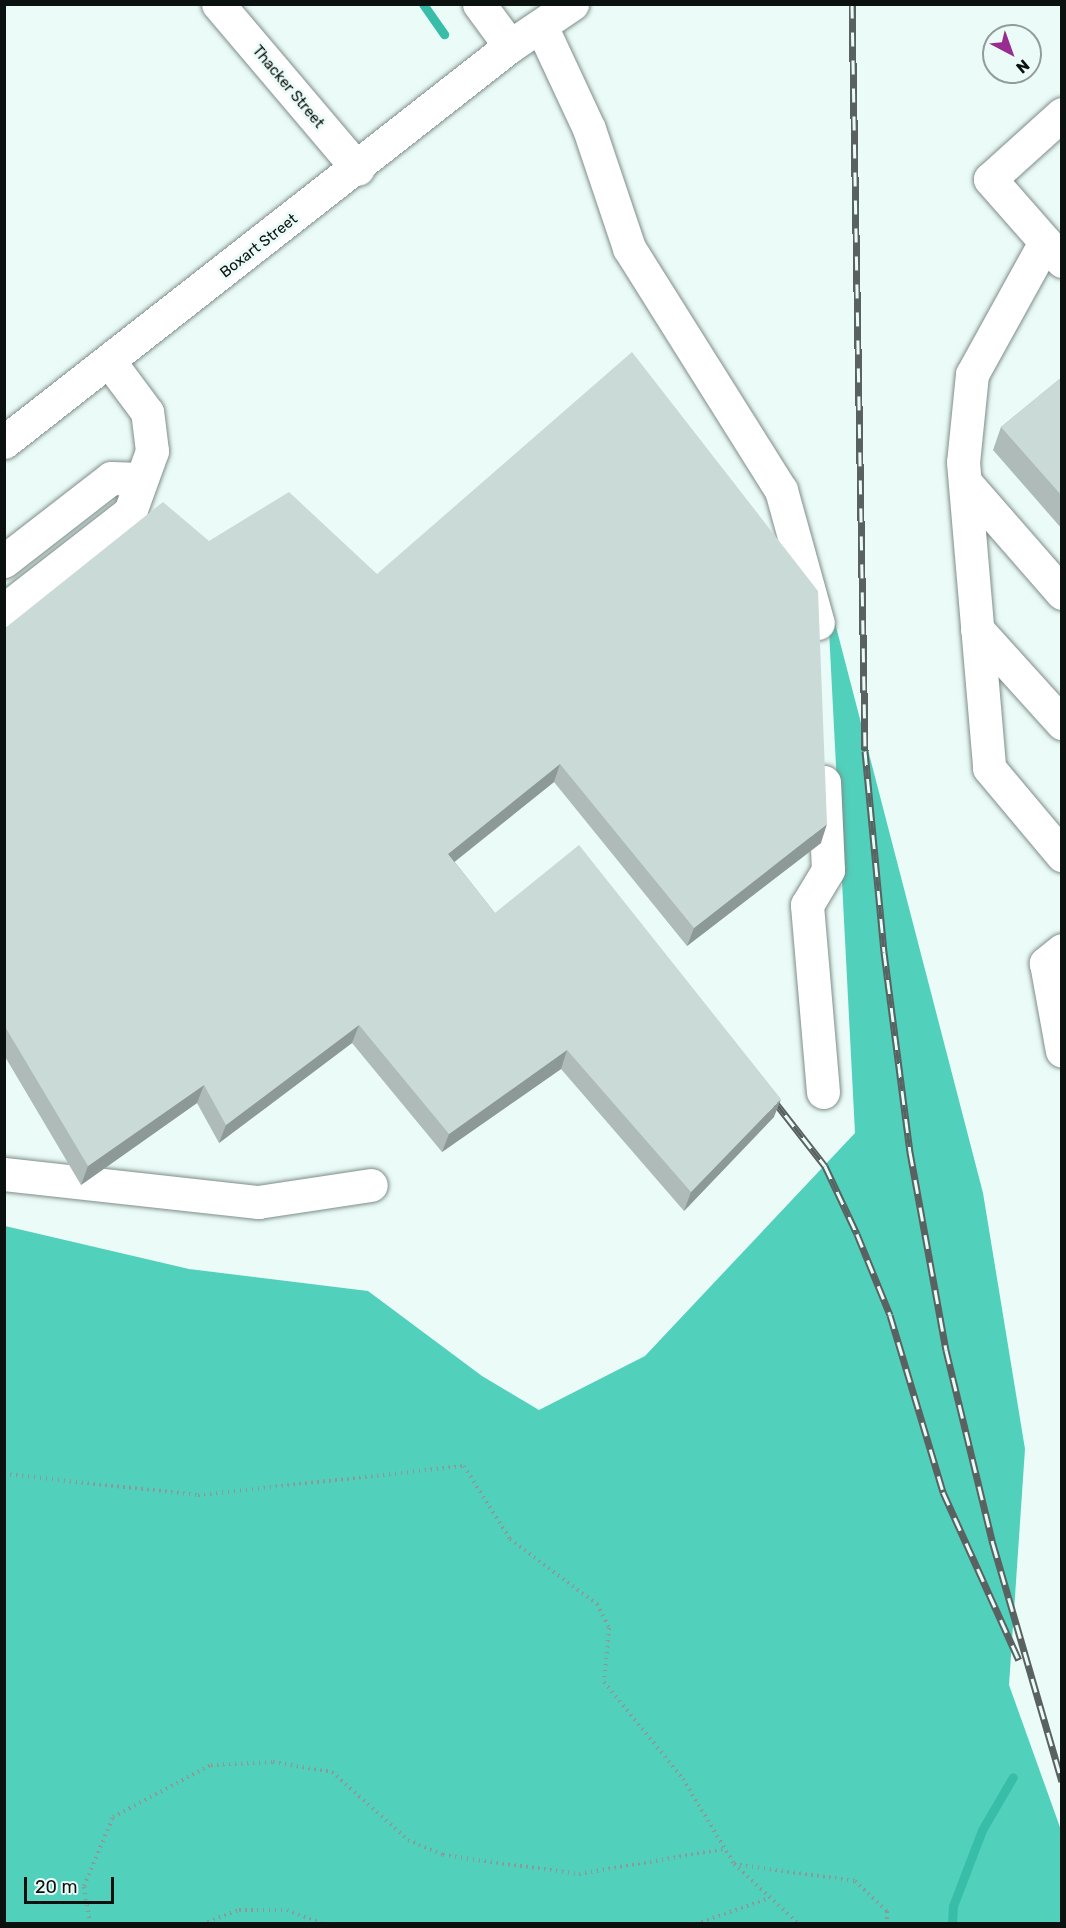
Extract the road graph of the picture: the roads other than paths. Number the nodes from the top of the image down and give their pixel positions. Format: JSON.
{"nodes":[{"id":1,"x":218,"y":4,"type":"edge"},
{"id":2,"x":479,"y":4,"type":"edge"},
{"id":3,"x":573,"y":4,"type":"edge"},
{"id":4,"x":542,"y":28,"type":"junction"},
{"id":5,"x":510,"y":46,"type":"junction"},
{"id":6,"x":1062,"y":114,"type":"edge"},
{"id":7,"x":358,"y":169,"type":"junction"},
{"id":8,"x":1053,"y":251,"type":"edge"},
{"id":9,"x":109,"y":361,"type":"junction"},
{"id":10,"x":4,"y":442,"type":"edge"},
{"id":11,"x":141,"y":479,"type":"junction"},
{"id":12,"x":966,"y":483,"type":"junction"},
{"id":13,"x":4,"y":561,"type":"edge"},
{"id":14,"x":1062,"y":593,"type":"edge"},
{"id":15,"x":4,"y":610,"type":"edge"},
{"id":16,"x":977,"y":629,"type":"junction"},
{"id":17,"x":819,"y":655,"type":"edge"},
{"id":18,"x":1062,"y":723,"type":"edge"},
{"id":19,"x":823,"y":750,"type":"edge"},
{"id":20,"x":1062,"y":855,"type":"edge"},
{"id":21,"x":1062,"y":950,"type":"edge"},
{"id":22,"x":1062,"y":1050,"type":"edge"},
{"id":23,"x":823,"y":1092,"type":"dead end"},
{"id":24,"x":4,"y":1174,"type":"edge"},
{"id":25,"x":371,"y":1185,"type":"dead end"}],
"edges":[{"from":1,"to":7,"type":"street","name":"Thacker Street"},
{"from":2,"to":5,"type":"street"},
{"from":3,"to":4,"type":"street","name":"Boxart Street"},
{"from":4,"to":5,"type":"street","name":"Boxart Street"},
{"from":4,"to":17,"type":"street"},
{"from":5,"to":7,"type":"street","name":"Boxart Street"},
{"from":6,"to":8,"type":"street"},
{"from":7,"to":9,"type":"street","name":"Boxart Street"},
{"from":8,"to":12,"type":"street"},
{"from":9,"to":10,"type":"street","name":"Boxart Street"},
{"from":9,"to":11,"type":"street"},
{"from":11,"to":13,"type":"street"},
{"from":11,"to":15,"type":"street"},
{"from":12,"to":14,"type":"street"},
{"from":12,"to":16,"type":"street"},
{"from":16,"to":18,"type":"street"},
{"from":16,"to":20,"type":"street"},
{"from":19,"to":23,"type":"street"},
{"from":21,"to":22,"type":"street"},
{"from":24,"to":25,"type":"street"}]}
